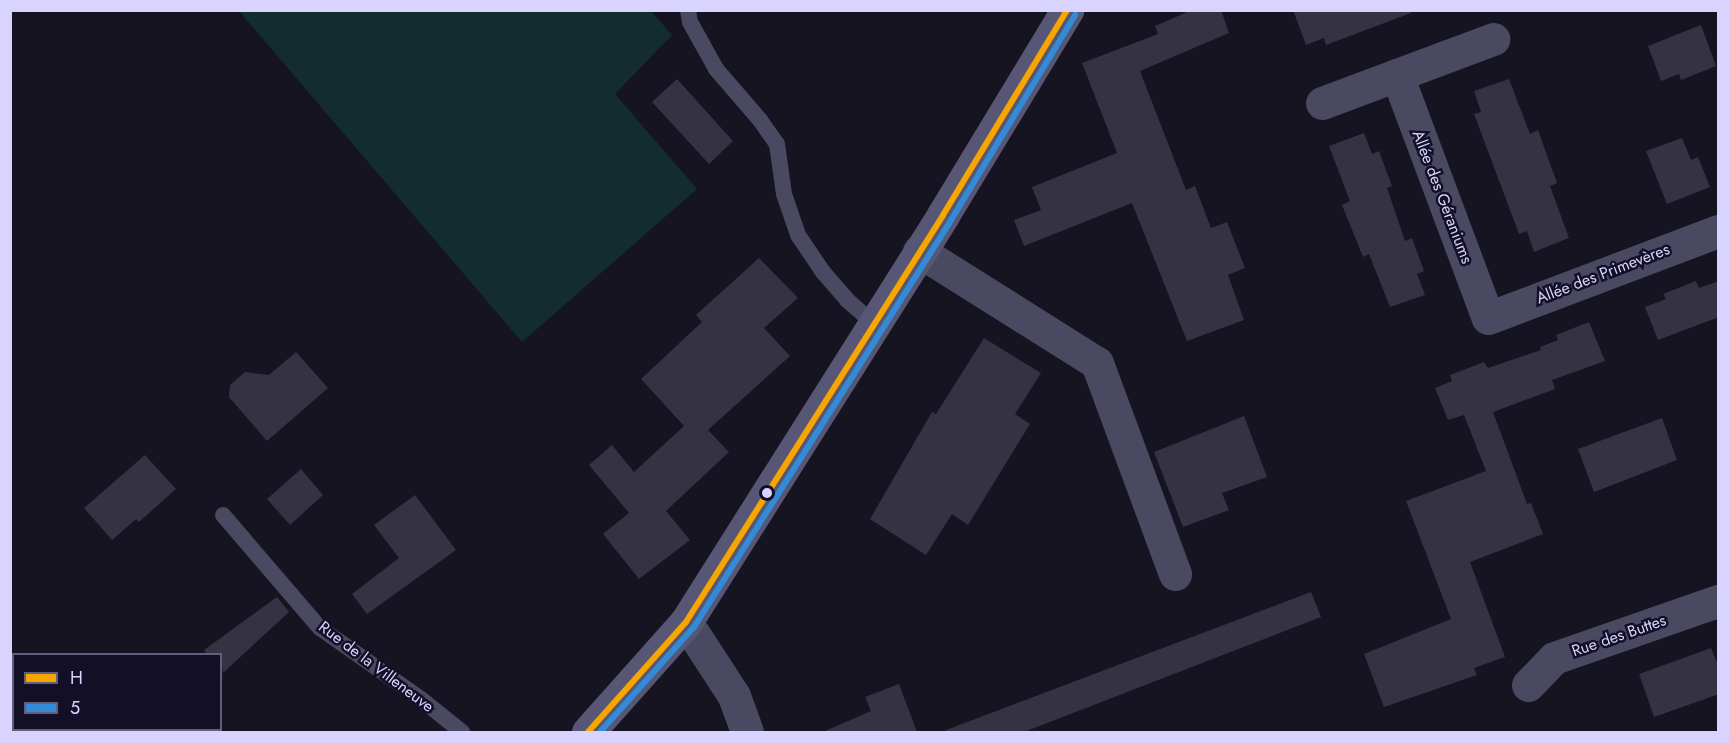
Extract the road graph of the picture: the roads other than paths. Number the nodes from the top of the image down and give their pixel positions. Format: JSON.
{"nodes":[{"id":1,"x":688,"y":10,"type":"edge"},
{"id":2,"x":1067,"y":10,"type":"edge"},
{"id":3,"x":1493,"y":39,"type":"dead end"},
{"id":4,"x":1397,"y":75,"type":"junction"},
{"id":5,"x":1322,"y":103,"type":"dead end"},
{"id":6,"x":1719,"y":231,"type":"edge"},
{"id":7,"x":919,"y":251,"type":"junction"},
{"id":8,"x":1488,"y":318,"type":"joint"},
{"id":9,"x":873,"y":323,"type":"junction"},
{"id":10,"x":223,"y":515,"type":"dead end"},
{"id":11,"x":1175,"y":574,"type":"dead end"},
{"id":12,"x":1719,"y":601,"type":"edge"},
{"id":13,"x":686,"y":622,"type":"junction"},
{"id":14,"x":1528,"y":685,"type":"dead end"},
{"id":15,"x":462,"y":732,"type":"edge"},
{"id":16,"x":588,"y":732,"type":"edge"},
{"id":17,"x":747,"y":732,"type":"edge"}],
"edges":[{"from":1,"to":9,"type":"lane"},
{"from":2,"to":7,"type":"main road"},
{"from":3,"to":4,"type":"street"},
{"from":4,"to":5,"type":"street"},
{"from":4,"to":8,"type":"street","name":"Allée des Géraniums"},
{"from":6,"to":8,"type":"street","name":"Allée des Primevères"},
{"from":7,"to":9,"type":"main road"},
{"from":7,"to":11,"type":"street"},
{"from":9,"to":13,"type":"main road"},
{"from":10,"to":15,"type":"lane","name":"Rue de la Villeneuve"},
{"from":12,"to":14,"type":"street","name":"Rue des Buttes"},
{"from":13,"to":16,"type":"main road"},
{"from":13,"to":17,"type":"street"}]}
